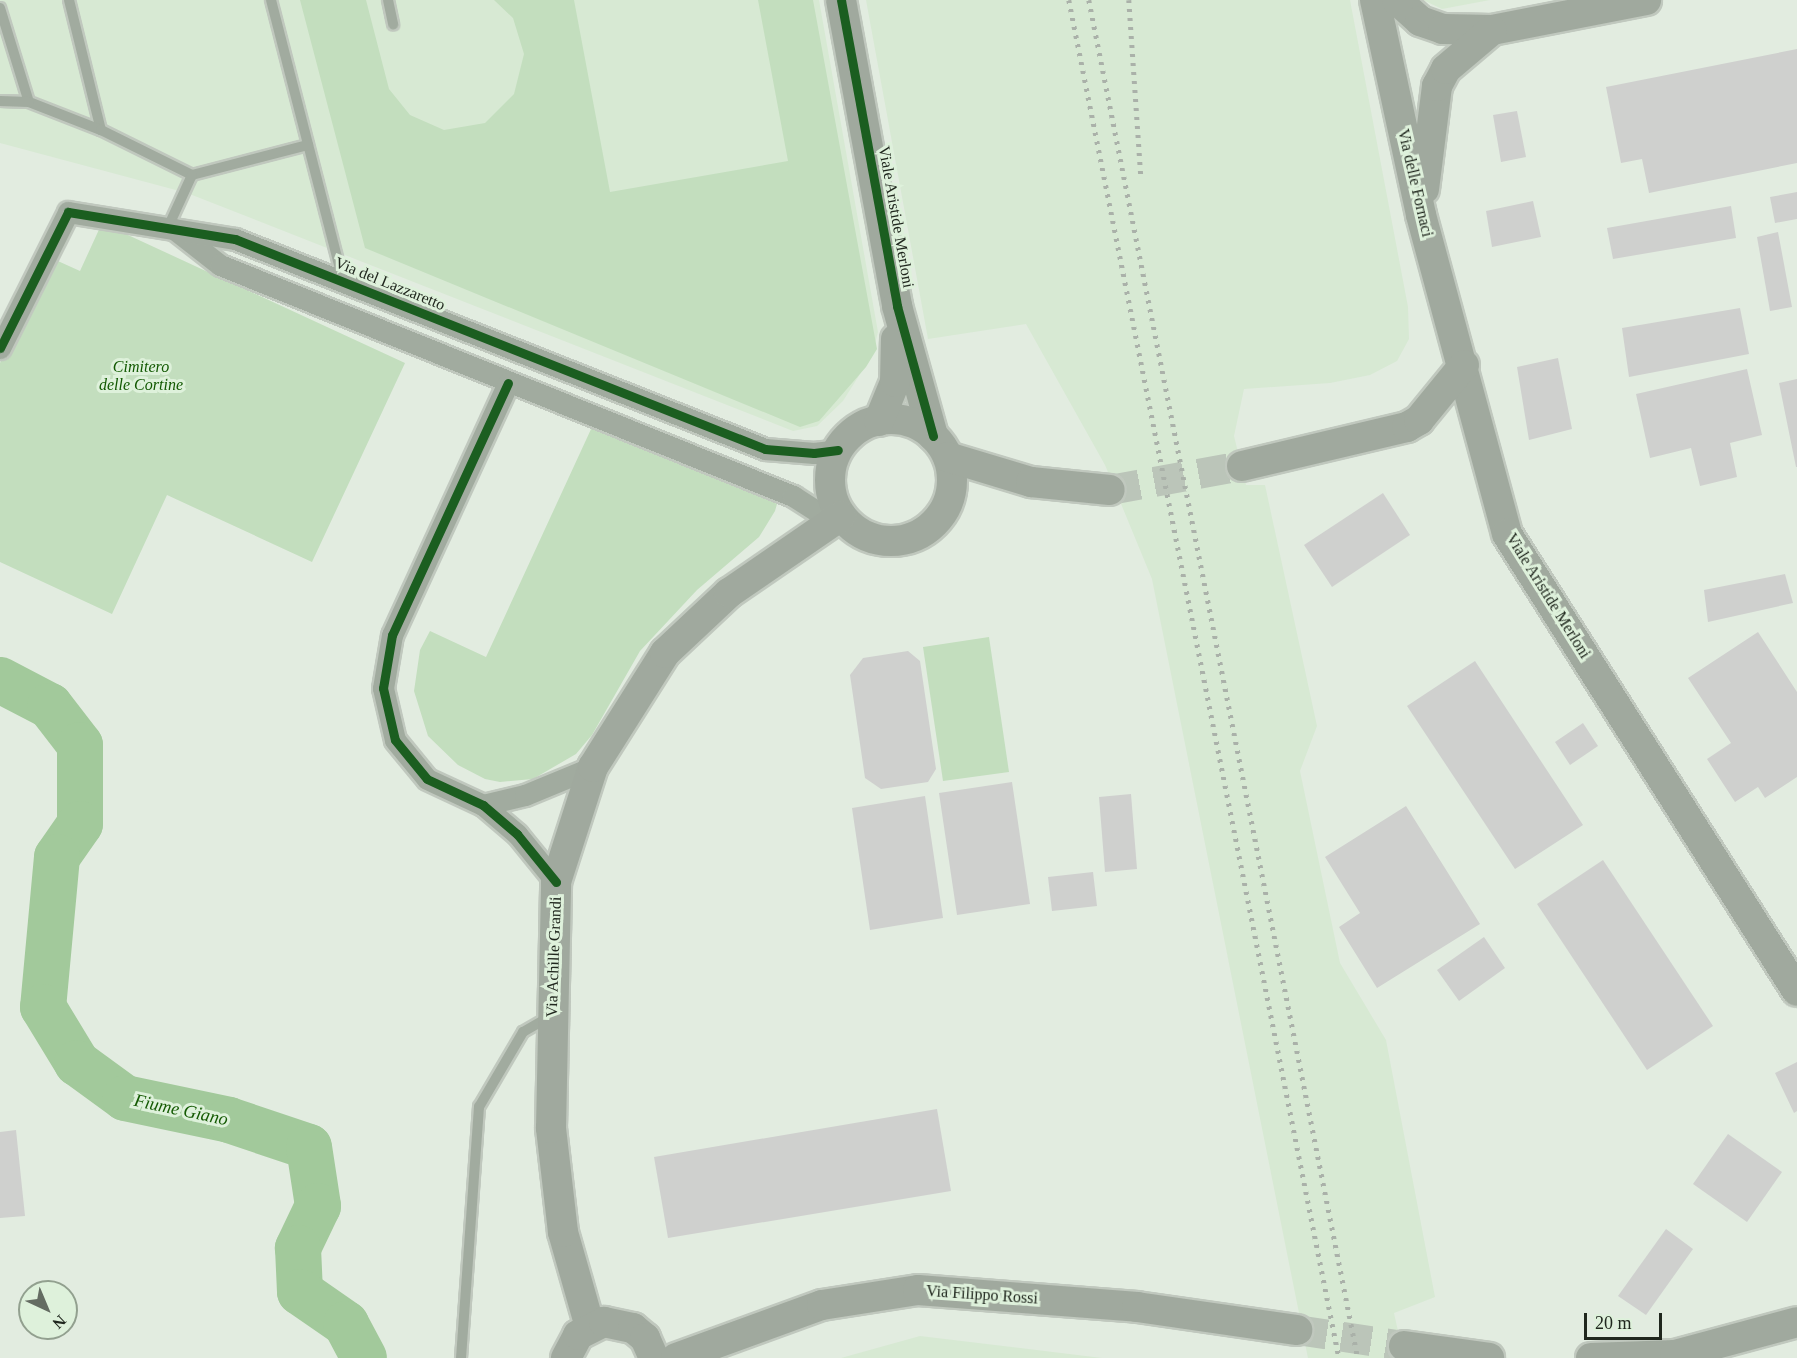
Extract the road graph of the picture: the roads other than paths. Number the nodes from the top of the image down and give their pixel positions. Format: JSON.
{"nodes":[{"id":1,"x":69,"y":0,"type":"edge"},
{"id":2,"x":271,"y":0,"type":"edge"},
{"id":3,"x":388,"y":0,"type":"edge"},
{"id":4,"x":841,"y":0,"type":"edge"},
{"id":5,"x":1375,"y":0,"type":"edge"},
{"id":6,"x":1397,"y":0,"type":"edge"},
{"id":7,"x":1646,"y":0,"type":"edge"},
{"id":8,"x":0,"y":8,"type":"edge"},
{"id":9,"x":393,"y":24,"type":"dead end"},
{"id":10,"x":1492,"y":30,"type":"junction"},
{"id":11,"x":0,"y":100,"type":"edge"},
{"id":12,"x":29,"y":102,"type":"junction"},
{"id":13,"x":100,"y":130,"type":"junction"},
{"id":14,"x":308,"y":145,"type":"junction"},
{"id":15,"x":192,"y":175,"type":"junction"},
{"id":16,"x":1421,"y":215,"type":"junction"},
{"id":17,"x":169,"y":225,"type":"junction"},
{"id":18,"x":343,"y":281,"type":"junction"},
{"id":19,"x":897,"y":306,"type":"junction"},
{"id":20,"x":0,"y":348,"type":"edge"},
{"id":21,"x":1464,"y":365,"type":"junction"},
{"id":22,"x":507,"y":383,"type":"junction"},
{"id":23,"x":879,"y":421,"type":"junction"},
{"id":24,"x":941,"y":447,"type":"junction"},
{"id":25,"x":838,"y":450,"type":"junction"},
{"id":26,"x":1242,"y":466,"type":"tunnel mouth"},
{"id":27,"x":1110,"y":490,"type":"tunnel mouth"},
{"id":28,"x":837,"y":518,"type":"junction"},
{"id":29,"x":593,"y":768,"type":"junction"},
{"id":30,"x":483,"y":805,"type":"junction"},
{"id":31,"x":556,"y":882,"type":"junction"},
{"id":32,"x":1797,"y":991,"type":"edge"},
{"id":33,"x":551,"y":1016,"type":"junction"},
{"id":34,"x":1797,"y":1322,"type":"edge"},
{"id":35,"x":590,"y":1327,"type":"junction"},
{"id":36,"x":1297,"y":1330,"type":"tunnel mouth"},
{"id":37,"x":1404,"y":1346,"type":"tunnel mouth"},
{"id":38,"x":460,"y":1358,"type":"edge"},
{"id":39,"x":566,"y":1358,"type":"edge"},
{"id":40,"x":654,"y":1358,"type":"edge"},
{"id":41,"x":676,"y":1358,"type":"edge"},
{"id":42,"x":1489,"y":1358,"type":"edge"},
{"id":43,"x":1591,"y":1358,"type":"edge"}],
"edges":[{"from":1,"to":13,"type":"lane"},
{"from":2,"to":14,"type":"lane"},
{"from":3,"to":9,"type":"lane"},
{"from":4,"to":19,"type":"main road","name":"Viale Aristide Merloni"},
{"from":5,"to":16,"type":"main road","name":"Via delle Fornaci"},
{"from":6,"to":10,"type":"main road"},
{"from":7,"to":10,"type":"main road"},
{"from":8,"to":12,"type":"lane"},
{"from":10,"to":16,"type":"main road"},
{"from":11,"to":12,"type":"lane"},
{"from":12,"to":13,"type":"lane"},
{"from":13,"to":15,"type":"lane"},
{"from":14,"to":15,"type":"lane"},
{"from":14,"to":18,"type":"lane"},
{"from":15,"to":17,"type":"lane"},
{"from":16,"to":21,"type":"main road","name":"Via delle Fornaci"},
{"from":17,"to":18,"type":"street","name":"Via del Lazzaretto"},
{"from":17,"to":20,"type":"street","name":"Via del Lazzaretto"},
{"from":17,"to":22,"type":"street"},
{"from":18,"to":25,"type":"street","name":"Via del Lazzaretto"},
{"from":19,"to":23,"type":"main road","name":"Viale Aristide Merloni"},
{"from":19,"to":24,"type":"main road","name":"Viale Aristide Merloni"},
{"from":21,"to":26,"type":"main road"},
{"from":21,"to":32,"type":"main road","name":"Viale Aristide Merloni"},
{"from":22,"to":28,"type":"street"},
{"from":22,"to":30,"type":"street"},
{"from":23,"to":24,"type":"main road"},
{"from":23,"to":25,"type":"main road"},
{"from":24,"to":27,"type":"main road"},
{"from":24,"to":28,"type":"main road","name":"Viale Aristide Merloni"},
{"from":25,"to":28,"type":"main road"},
{"from":28,"to":29,"type":"main road","name":"Via Achille Grandi"},
{"from":29,"to":30,"type":"street"},
{"from":29,"to":31,"type":"main road","name":"Via Achille Grandi"},
{"from":30,"to":31,"type":"street"},
{"from":31,"to":33,"type":"main road","name":"Via Achille Grandi"},
{"from":33,"to":35,"type":"main road","name":"Via Achille Grandi"},
{"from":33,"to":38,"type":"lane"},
{"from":34,"to":43,"type":"main road"},
{"from":35,"to":39,"type":"main road"},
{"from":35,"to":40,"type":"main road"},
{"from":36,"to":41,"type":"main road","name":"Via Filippo Rossi"},
{"from":37,"to":42,"type":"main road"}]}
